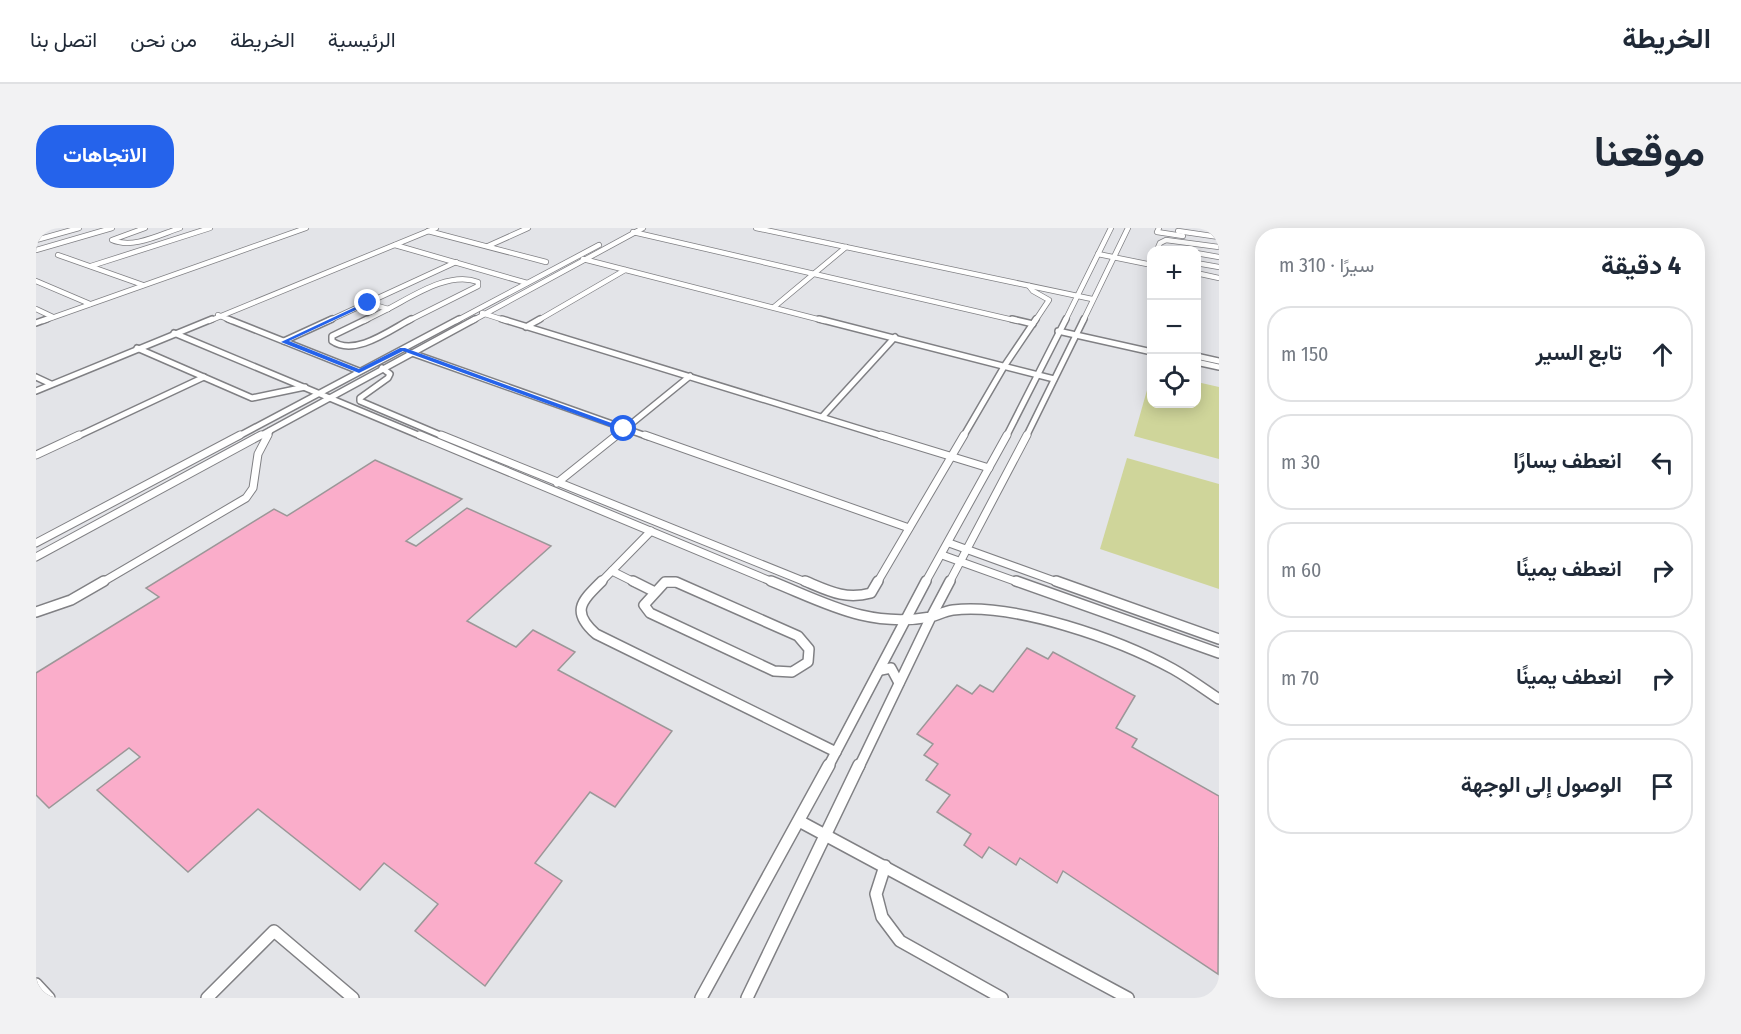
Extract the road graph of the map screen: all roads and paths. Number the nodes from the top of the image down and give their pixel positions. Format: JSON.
{"nodes":[{"id":1,"x":79,"y":228,"type":"edge"},
{"id":2,"x":101,"y":228,"type":"edge"},
{"id":3,"x":112,"y":228,"type":"edge"},
{"id":4,"x":146,"y":228,"type":"edge"},
{"id":5,"x":180,"y":228,"type":"edge"},
{"id":6,"x":210,"y":228,"type":"edge"},
{"id":7,"x":306,"y":228,"type":"edge"},
{"id":8,"x":436,"y":228,"type":"edge"},
{"id":9,"x":528,"y":228,"type":"edge"},
{"id":10,"x":643,"y":228,"type":"edge"},
{"id":11,"x":756,"y":228,"type":"edge"},
{"id":12,"x":1111,"y":228,"type":"edge"},
{"id":13,"x":1128,"y":228,"type":"edge"},
{"id":14,"x":1161,"y":228,"type":"edge"},
{"id":15,"x":1208,"y":228,"type":"edge"},
{"id":16,"x":631,"y":230,"type":"edge"},
{"id":17,"x":1219,"y":230,"type":"edge"},
{"id":18,"x":428,"y":231,"type":"junction"},
{"id":19,"x":162,"y":234,"type":"junction"},
{"id":20,"x":1219,"y":237,"type":"edge"},
{"id":21,"x":177,"y":239,"type":"junction"},
{"id":22,"x":36,"y":240,"type":"edge"},
{"id":23,"x":394,"y":245,"type":"junction"},
{"id":24,"x":1159,"y":246,"type":"edge"},
{"id":25,"x":487,"y":247,"type":"junction"},
{"id":26,"x":846,"y":247,"type":"junction"},
{"id":27,"x":1219,"y":247,"type":"edge"},
{"id":28,"x":36,"y":249,"type":"edge"},
{"id":29,"x":1098,"y":254,"type":"junction"},
{"id":30,"x":1201,"y":254,"type":"edge"},
{"id":31,"x":58,"y":255,"type":"dead end"},
{"id":32,"x":1113,"y":257,"type":"junction"},
{"id":33,"x":1219,"y":257,"type":"edge"},
{"id":34,"x":576,"y":258,"type":"junction"},
{"id":35,"x":584,"y":260,"type":"junction"},
{"id":36,"x":456,"y":262,"type":"junction"},
{"id":37,"x":546,"y":262,"type":"dead end"},
{"id":38,"x":1147,"y":264,"type":"edge"},
{"id":39,"x":1201,"y":264,"type":"edge"},
{"id":40,"x":91,"y":267,"type":"junction"},
{"id":41,"x":1219,"y":267,"type":"edge"},
{"id":42,"x":625,"y":270,"type":"junction"},
{"id":43,"x":814,"y":273,"type":"junction"},
{"id":44,"x":1201,"y":274,"type":"edge"},
{"id":45,"x":1219,"y":278,"type":"edge"},
{"id":46,"x":36,"y":281,"type":"edge"},
{"id":47,"x":527,"y":283,"type":"junction"},
{"id":48,"x":143,"y":285,"type":"junction"},
{"id":49,"x":1029,"y":286,"type":"junction"},
{"id":50,"x":1077,"y":295,"type":"junction"},
{"id":51,"x":1092,"y":298,"type":"junction"},
{"id":52,"x":368,"y":303,"type":"junction"},
{"id":53,"x":90,"y":304,"type":"junction"},
{"id":54,"x":774,"y":307,"type":"junction"},
{"id":55,"x":36,"y":309,"type":"edge"},
{"id":56,"x":388,"y":309,"type":"junction"},
{"id":57,"x":474,"y":311,"type":"junction"},
{"id":58,"x":483,"y":314,"type":"junction"},
{"id":59,"x":218,"y":315,"type":"junction"},
{"id":60,"x":53,"y":317,"type":"junction"},
{"id":61,"x":36,"y":323,"type":"edge"},
{"id":62,"x":1033,"y":324,"type":"junction"},
{"id":63,"x":526,"y":327,"type":"junction"},
{"id":64,"x":1059,"y":328,"type":"junction"},
{"id":65,"x":1076,"y":332,"type":"junction"},
{"id":66,"x":174,"y":333,"type":"junction"},
{"id":67,"x":895,"y":337,"type":"junction"},
{"id":68,"x":284,"y":342,"type":"junction"},
{"id":69,"x":1147,"y":345,"type":"edge"},
{"id":70,"x":137,"y":348,"type":"junction"},
{"id":71,"x":402,"y":349,"type":"junction"},
{"id":72,"x":1147,"y":351,"type":"edge"},
{"id":73,"x":411,"y":353,"type":"junction"},
{"id":74,"x":1201,"y":357,"type":"edge"},
{"id":75,"x":1219,"y":361,"type":"edge"},
{"id":76,"x":1201,"y":363,"type":"edge"},
{"id":77,"x":1005,"y":365,"type":"junction"},
{"id":78,"x":382,"y":368,"type":"junction"},
{"id":79,"x":1219,"y":368,"type":"edge"},
{"id":80,"x":359,"y":371,"type":"junction"},
{"id":81,"x":1037,"y":374,"type":"junction"},
{"id":82,"x":690,"y":376,"type":"junction"},
{"id":83,"x":36,"y":377,"type":"edge"},
{"id":84,"x":204,"y":377,"type":"junction"},
{"id":85,"x":1054,"y":379,"type":"junction"},
{"id":86,"x":51,"y":384,"type":"junction"},
{"id":87,"x":305,"y":387,"type":"junction"},
{"id":88,"x":36,"y":391,"type":"edge"},
{"id":89,"x":318,"y":393,"type":"junction"},
{"id":90,"x":330,"y":398,"type":"junction"},
{"id":91,"x":822,"y":417,"type":"junction"},
{"id":92,"x":624,"y":429,"type":"junction"},
{"id":93,"x":270,"y":430,"type":"junction"},
{"id":94,"x":36,"y":455,"type":"edge"},
{"id":95,"x":951,"y":456,"type":"junction"},
{"id":96,"x":989,"y":468,"type":"junction"},
{"id":97,"x":559,"y":481,"type":"junction"},
{"id":98,"x":549,"y":488,"type":"junction"},
{"id":99,"x":909,"y":528,"type":"junction"},
{"id":100,"x":651,"y":531,"type":"junction"},
{"id":101,"x":58,"y":532,"type":"junction"},
{"id":102,"x":36,"y":537,"type":"edge"},
{"id":103,"x":36,"y":543,"type":"edge"},
{"id":104,"x":949,"y":543,"type":"junction"},
{"id":105,"x":966,"y":549,"type":"junction"},
{"id":106,"x":942,"y":555,"type":"junction"},
{"id":107,"x":36,"y":557,"type":"edge"},
{"id":108,"x":962,"y":561,"type":"junction"},
{"id":109,"x":612,"y":571,"type":"junction"},
{"id":110,"x":655,"y":592,"type":"junction"},
{"id":111,"x":36,"y":612,"type":"edge"},
{"id":112,"x":931,"y":617,"type":"junction"},
{"id":113,"x":902,"y":623,"type":"junction"},
{"id":114,"x":1219,"y":639,"type":"edge"},
{"id":115,"x":1219,"y":653,"type":"edge"},
{"id":116,"x":881,"y":670,"type":"junction"},
{"id":117,"x":899,"y":682,"type":"junction"},
{"id":118,"x":1219,"y":699,"type":"edge"},
{"id":119,"x":836,"y":752,"type":"junction"},
{"id":120,"x":799,"y":821,"type":"junction"},
{"id":121,"x":825,"y":834,"type":"junction"},
{"id":122,"x":885,"y":866,"type":"junction"},
{"id":123,"x":36,"y":984,"type":"edge"},
{"id":124,"x":49,"y":998,"type":"edge"},
{"id":125,"x":207,"y":998,"type":"edge"},
{"id":126,"x":353,"y":998,"type":"edge"},
{"id":127,"x":700,"y":998,"type":"edge"},
{"id":128,"x":747,"y":998,"type":"edge"},
{"id":129,"x":1002,"y":998,"type":"edge"},
{"id":130,"x":1128,"y":998,"type":"edge"}],
"edges":[{"from":1,"to":22,"type":"lane"},
{"from":2,"to":28,"type":"lane"},
{"from":3,"to":28,"type":"lane"},
{"from":4,"to":19,"type":"lane"},
{"from":5,"to":19,"type":"lane"},
{"from":6,"to":21,"type":"lane"},
{"from":7,"to":48,"type":"lane"},
{"from":8,"to":18,"type":"lane"},
{"from":9,"to":25,"type":"lane"},
{"from":10,"to":16,"type":"lane"},
{"from":11,"to":26,"type":"lane"},
{"from":12,"to":29,"type":"lane"},
{"from":13,"to":32,"type":"lane"},
{"from":14,"to":20,"type":"lane"},
{"from":15,"to":17,"type":"lane"},
{"from":16,"to":34,"type":"lane"},
{"from":16,"to":35,"type":"lane"},
{"from":16,"to":43,"type":"lane"},
{"from":18,"to":23,"type":"lane"},
{"from":18,"to":25,"type":"lane"},
{"from":19,"to":21,"type":"lane"},
{"from":21,"to":40,"type":"lane"},
{"from":23,"to":36,"type":"lane"},
{"from":23,"to":59,"type":"lane"},
{"from":24,"to":27,"type":"lane"},
{"from":25,"to":37,"type":"lane"},
{"from":26,"to":43,"type":"lane"},
{"from":26,"to":49,"type":"lane"},
{"from":29,"to":32,"type":"lane"},
{"from":29,"to":50,"type":"lane"},
{"from":30,"to":33,"type":"lane"},
{"from":31,"to":40,"type":"lane"},
{"from":32,"to":38,"type":"lane"},
{"from":32,"to":51,"type":"lane"},
{"from":34,"to":35,"type":"lane"},
{"from":34,"to":47,"type":"lane"},
{"from":35,"to":42,"type":"lane"},
{"from":35,"to":58,"type":"lane"},
{"from":36,"to":47,"type":"lane"},
{"from":36,"to":52,"type":"lane"},
{"from":39,"to":41,"type":"lane"},
{"from":40,"to":48,"type":"lane"},
{"from":42,"to":54,"type":"lane"},
{"from":42,"to":63,"type":"lane"},
{"from":43,"to":54,"type":"lane"},
{"from":43,"to":62,"type":"lane"},
{"from":44,"to":45,"type":"lane"},
{"from":46,"to":53,"type":"lane"},
{"from":47,"to":57,"type":"lane"},
{"from":48,"to":53,"type":"lane"},
{"from":49,"to":50,"type":"lane"},
{"from":49,"to":62,"type":"lane"},
{"from":50,"to":51,"type":"lane"},
{"from":50,"to":64,"type":"lane"},
{"from":51,"to":65,"type":"lane"},
{"from":52,"to":56,"type":"lane"},
{"from":52,"to":68,"type":"lane"},
{"from":53,"to":60,"type":"lane"},
{"from":54,"to":67,"type":"lane"},
{"from":55,"to":60,"type":"lane"},
{"from":56,"to":56,"type":"lane"},
{"from":57,"to":58,"type":"lane"},
{"from":57,"to":71,"type":"lane"},
{"from":58,"to":63,"type":"lane"},
{"from":58,"to":73,"type":"lane"},
{"from":59,"to":66,"type":"lane"},
{"from":59,"to":68,"type":"lane"},
{"from":60,"to":61,"type":"lane"},
{"from":62,"to":77,"type":"lane"},
{"from":63,"to":82,"type":"lane"},
{"from":64,"to":65,"type":"lane"},
{"from":64,"to":81,"type":"lane"},
{"from":65,"to":69,"type":"lane"},
{"from":65,"to":72,"type":"lane"},
{"from":65,"to":85,"type":"lane"},
{"from":66,"to":70,"type":"lane"},
{"from":66,"to":87,"type":"lane"},
{"from":67,"to":77,"type":"lane"},
{"from":67,"to":91,"type":"lane"},
{"from":68,"to":80,"type":"lane"},
{"from":70,"to":84,"type":"lane"},
{"from":70,"to":86,"type":"lane"},
{"from":71,"to":73,"type":"lane"},
{"from":71,"to":80,"type":"lane"},
{"from":73,"to":78,"type":"lane"},
{"from":73,"to":92,"type":"lane"},
{"from":74,"to":75,"type":"lane"},
{"from":76,"to":79,"type":"lane"},
{"from":77,"to":81,"type":"lane"},
{"from":77,"to":95,"type":"lane"},
{"from":78,"to":90,"type":"lane"},
{"from":78,"to":97,"type":"lane"},
{"from":80,"to":89,"type":"lane"},
{"from":81,"to":85,"type":"lane"},
{"from":81,"to":96,"type":"lane"},
{"from":82,"to":91,"type":"lane"},
{"from":82,"to":92,"type":"lane"},
{"from":83,"to":86,"type":"lane"},
{"from":84,"to":87,"type":"lane"},
{"from":84,"to":94,"type":"lane"},
{"from":85,"to":105,"type":"lane"},
{"from":86,"to":88,"type":"lane"},
{"from":87,"to":89,"type":"lane"},
{"from":89,"to":90,"type":"lane"},
{"from":89,"to":101,"type":"lane"},
{"from":90,"to":93,"type":"lane"},
{"from":90,"to":98,"type":"lane"},
{"from":91,"to":95,"type":"lane"},
{"from":92,"to":97,"type":"lane"},
{"from":92,"to":99,"type":"lane"},
{"from":93,"to":107,"type":"lane"},
{"from":93,"to":111,"type":"lane"},
{"from":95,"to":96,"type":"lane"},
{"from":95,"to":99,"type":"lane"},
{"from":96,"to":104,"type":"lane"},
{"from":97,"to":98,"type":"lane"},
{"from":97,"to":99,"type":"lane"},
{"from":98,"to":100,"type":"lane"},
{"from":100,"to":109,"type":"lane"},
{"from":100,"to":113,"type":"lane"},
{"from":101,"to":102,"type":"lane"},
{"from":101,"to":103,"type":"lane"},
{"from":104,"to":105,"type":"lane"},
{"from":104,"to":106,"type":"lane"},
{"from":105,"to":108,"type":"lane"},
{"from":105,"to":114,"type":"lane"},
{"from":106,"to":108,"type":"lane"},
{"from":106,"to":113,"type":"lane"},
{"from":108,"to":112,"type":"lane"},
{"from":108,"to":115,"type":"lane"},
{"from":109,"to":110,"type":"lane"},
{"from":109,"to":119,"type":"lane"},
{"from":110,"to":110,"type":"lane"},
{"from":112,"to":113,"type":"lane"},
{"from":112,"to":117,"type":"lane"},
{"from":112,"to":118,"type":"lane"},
{"from":113,"to":116,"type":"lane"},
{"from":116,"to":117,"type":"lane"},
{"from":116,"to":119,"type":"lane"},
{"from":117,"to":121,"type":"lane"},
{"from":119,"to":120,"type":"lane"},
{"from":120,"to":121,"type":"lane"},
{"from":120,"to":127,"type":"lane"},
{"from":121,"to":122,"type":"lane"},
{"from":121,"to":128,"type":"lane"},
{"from":122,"to":129,"type":"lane"},
{"from":122,"to":130,"type":"lane"},
{"from":123,"to":124,"type":"lane"},
{"from":125,"to":126,"type":"lane"}]}
